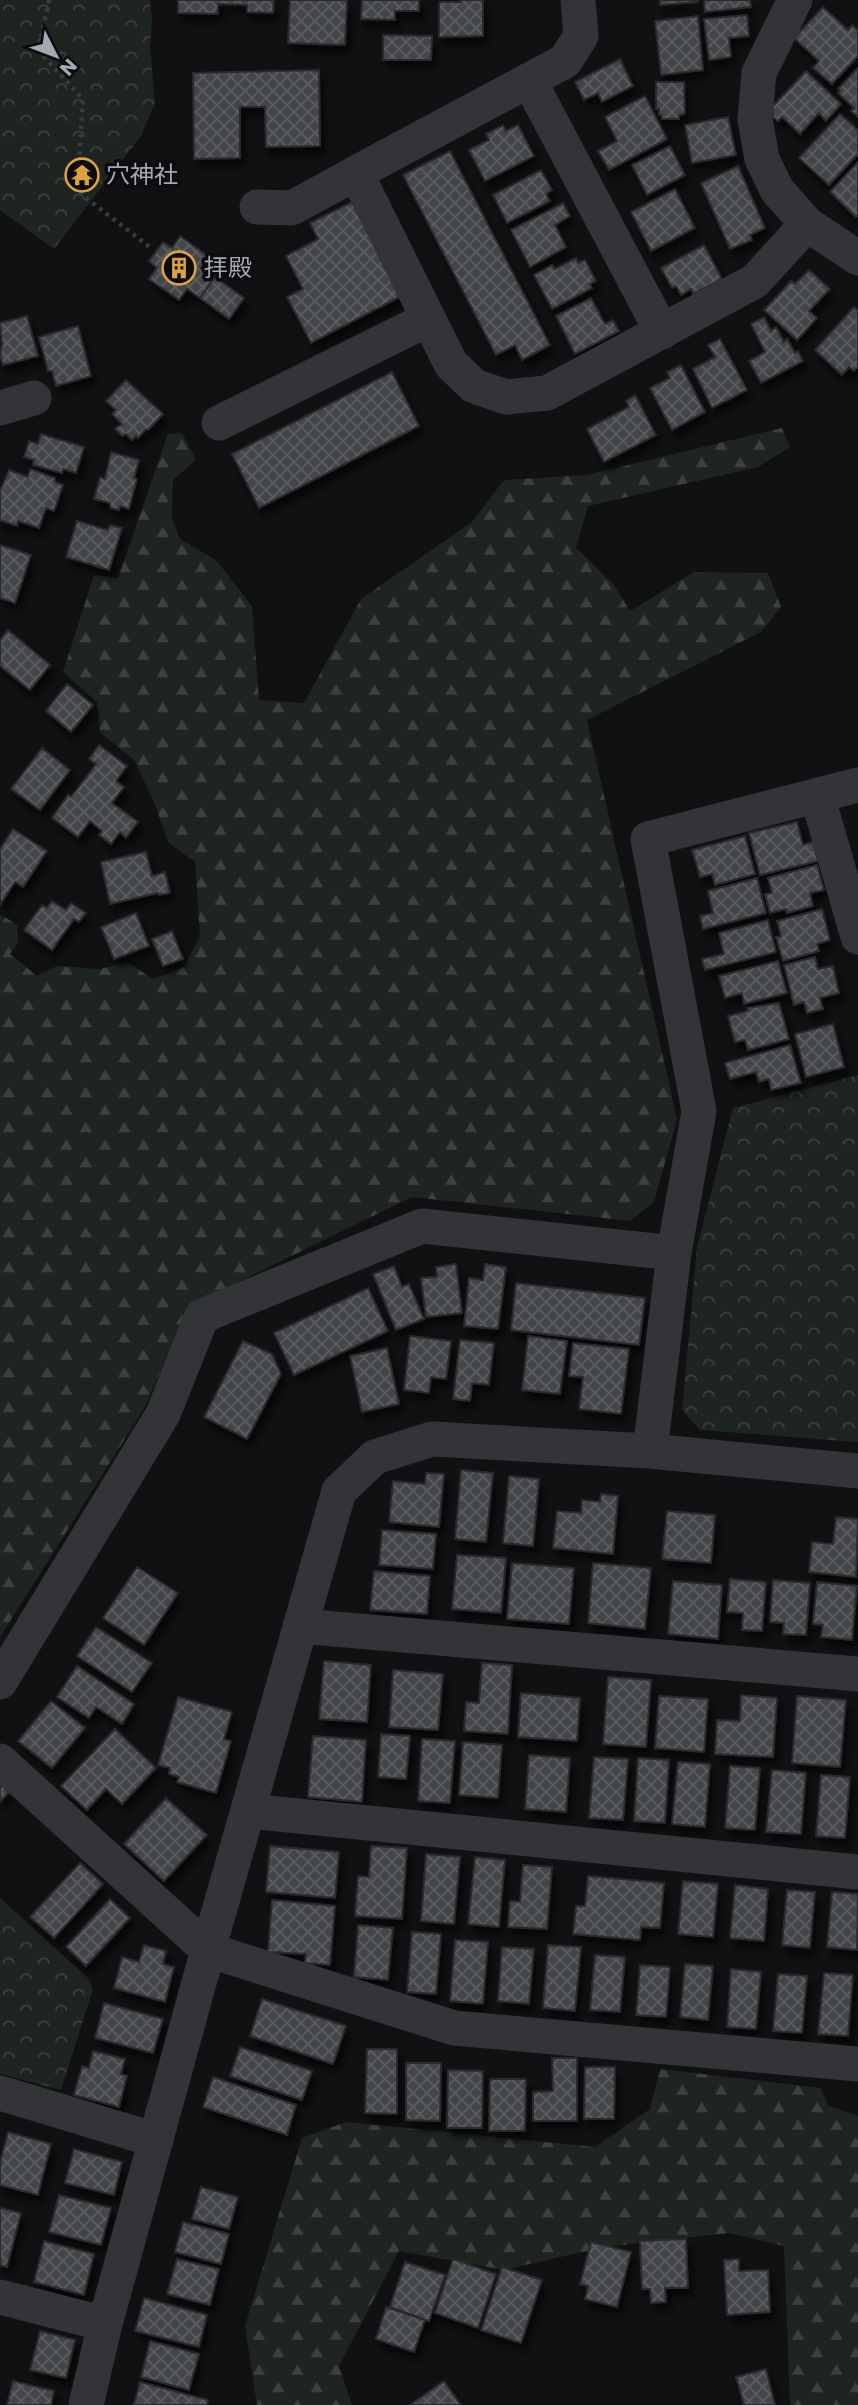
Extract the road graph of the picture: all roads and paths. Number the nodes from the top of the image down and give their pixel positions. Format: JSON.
{"nodes":[{"id":1,"x":50,"y":0,"type":"edge"},
{"id":2,"x":578,"y":0,"type":"edge"},
{"id":3,"x":795,"y":0,"type":"edge"},
{"id":4,"x":529,"y":80,"type":"junction"},
{"id":5,"x":356,"y":173,"type":"junction"},
{"id":6,"x":257,"y":206,"type":"dead end"},
{"id":7,"x":807,"y":225,"type":"junction"},
{"id":8,"x":151,"y":248,"type":"dead end"},
{"id":9,"x":858,"y":258,"type":"edge"},
{"id":10,"x":428,"y":319,"type":"junction"},
{"id":11,"x":662,"y":332,"type":"junction"},
{"id":12,"x":34,"y":398,"type":"dead end"},
{"id":13,"x":0,"y":408,"type":"edge"},
{"id":14,"x":219,"y":423,"type":"dead end"},
{"id":15,"x":858,"y":785,"type":"edge"},
{"id":16,"x":817,"y":796,"type":"junction"},
{"id":17,"x":858,"y":937,"type":"edge"},
{"id":18,"x":674,"y":1254,"type":"junction"},
{"id":19,"x":650,"y":1451,"type":"junction"},
{"id":20,"x":858,"y":1471,"type":"edge"},
{"id":21,"x":300,"y":1626,"type":"junction"},
{"id":22,"x":858,"y":1674,"type":"edge"},
{"id":23,"x":0,"y":1682,"type":"edge"},
{"id":24,"x":0,"y":1761,"type":"edge"},
{"id":25,"x":248,"y":1811,"type":"junction"},
{"id":26,"x":858,"y":1871,"type":"edge"},
{"id":27,"x":208,"y":1950,"type":"junction"},
{"id":28,"x":858,"y":2064,"type":"edge"},
{"id":29,"x":0,"y":2093,"type":"edge"},
{"id":30,"x":156,"y":2140,"type":"junction"},
{"id":31,"x":0,"y":2297,"type":"edge"},
{"id":32,"x":105,"y":2324,"type":"junction"},
{"id":33,"x":86,"y":2405,"type":"edge"}],
"edges":[{"from":1,"to":8,"type":"path"},
{"from":2,"to":4,"type":"street"},
{"from":3,"to":7,"type":"street"},
{"from":4,"to":5,"type":"street"},
{"from":4,"to":11,"type":"street"},
{"from":5,"to":6,"type":"street"},
{"from":5,"to":10,"type":"street"},
{"from":7,"to":9,"type":"street"},
{"from":7,"to":11,"type":"street"},
{"from":10,"to":11,"type":"street"},
{"from":10,"to":14,"type":"street"},
{"from":12,"to":13,"type":"street"},
{"from":15,"to":16,"type":"street"},
{"from":16,"to":17,"type":"street"},
{"from":16,"to":18,"type":"street"},
{"from":18,"to":19,"type":"street"},
{"from":18,"to":23,"type":"street"},
{"from":19,"to":20,"type":"street"},
{"from":19,"to":21,"type":"street"},
{"from":21,"to":22,"type":"street"},
{"from":21,"to":25,"type":"street"},
{"from":24,"to":27,"type":"street"},
{"from":25,"to":26,"type":"street"},
{"from":25,"to":27,"type":"street"},
{"from":27,"to":28,"type":"street"},
{"from":27,"to":30,"type":"street"},
{"from":29,"to":30,"type":"street"},
{"from":30,"to":32,"type":"street"},
{"from":31,"to":32,"type":"street"},
{"from":32,"to":33,"type":"street"}]}
